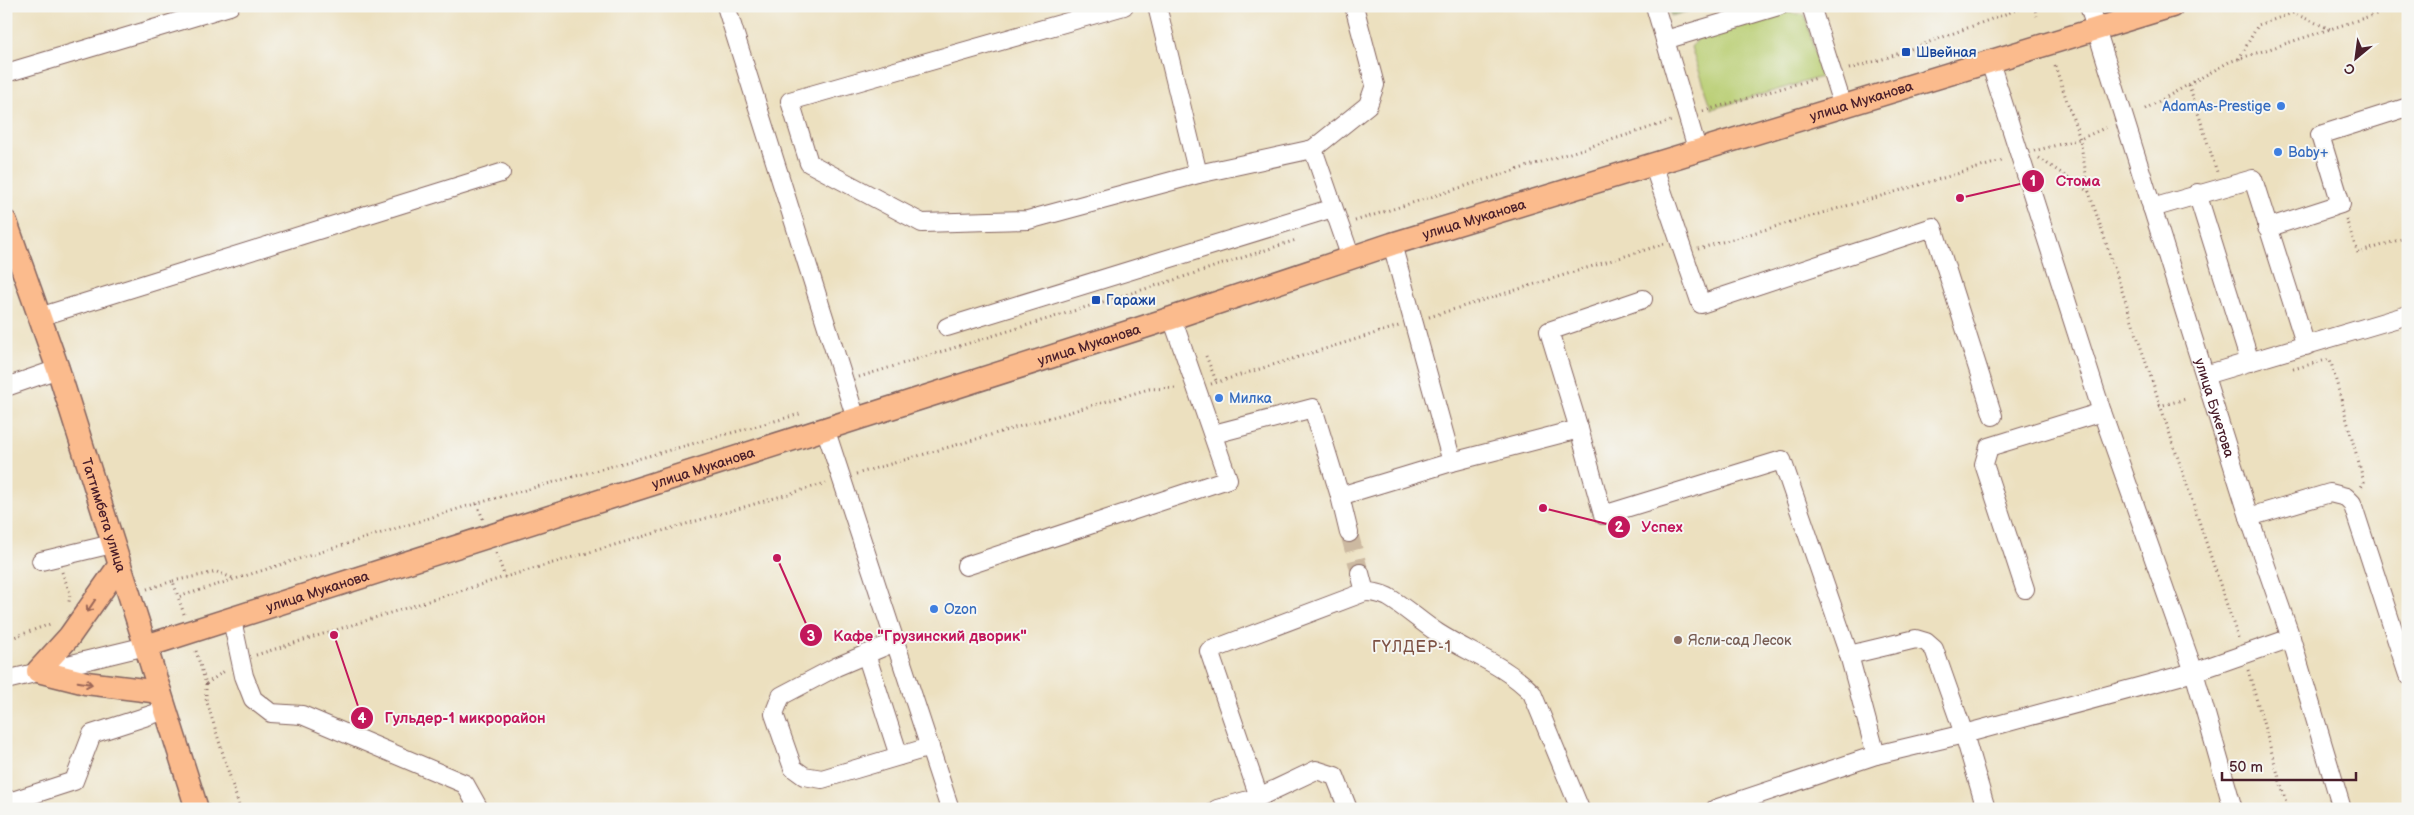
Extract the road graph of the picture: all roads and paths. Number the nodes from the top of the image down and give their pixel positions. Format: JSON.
{"nodes":[{"id":1,"x":230,"y":6,"type":"edge"},
{"id":2,"x":726,"y":6,"type":"edge"},
{"id":3,"x":1124,"y":6,"type":"edge"},
{"id":4,"x":1157,"y":6,"type":"edge"},
{"id":5,"x":1354,"y":6,"type":"edge"},
{"id":6,"x":1655,"y":6,"type":"edge"},
{"id":7,"x":1779,"y":6,"type":"edge"},
{"id":8,"x":1811,"y":6,"type":"edge"},
{"id":9,"x":2034,"y":6,"type":"edge"},
{"id":10,"x":2089,"y":6,"type":"edge"},
{"id":11,"x":2172,"y":6,"type":"edge"},
{"id":12,"x":2400,"y":6,"type":"edge"},
{"id":13,"x":1732,"y":13,"type":"edge"},
{"id":14,"x":2038,"y":16,"type":"dead end"},
{"id":15,"x":2330,"y":29,"type":"junction"},
{"id":16,"x":2096,"y":30,"type":"junction"},
{"id":17,"x":1665,"y":40,"type":"junction"},
{"id":18,"x":2238,"y":59,"type":"junction"},
{"id":19,"x":1990,"y":62,"type":"junction"},
{"id":20,"x":2055,"y":66,"type":"dead end"},
{"id":21,"x":6,"y":73,"type":"edge"},
{"id":22,"x":2189,"y":86,"type":"junction"},
{"id":23,"x":1843,"y":107,"type":"junction"},
{"id":24,"x":2408,"y":107,"type":"edge"},
{"id":25,"x":2145,"y":109,"type":"dead end"},
{"id":26,"x":2107,"y":127,"type":"dead end"},
{"id":27,"x":2080,"y":139,"type":"junction"},
{"id":28,"x":1313,"y":149,"type":"junction"},
{"id":29,"x":1698,"y":152,"type":"junction"},
{"id":30,"x":2019,"y":156,"type":"junction"},
{"id":31,"x":1654,"y":164,"type":"junction"},
{"id":32,"x":501,"y":173,"type":"dead end"},
{"id":33,"x":1198,"y":174,"type":"junction"},
{"id":34,"x":2221,"y":187,"type":"junction"},
{"id":35,"x":2089,"y":192,"type":"junction"},
{"id":36,"x":2197,"y":193,"type":"junction"},
{"id":37,"x":2341,"y":204,"type":"junction"},
{"id":38,"x":1333,"y":208,"type":"junction"},
{"id":39,"x":2152,"y":208,"type":"junction"},
{"id":40,"x":6,"y":222,"type":"edge"},
{"id":41,"x":2267,"y":228,"type":"junction"},
{"id":42,"x":2408,"y":237,"type":"edge"},
{"id":43,"x":1302,"y":238,"type":"dead end"},
{"id":44,"x":1392,"y":244,"type":"junction"},
{"id":45,"x":1681,"y":246,"type":"junction"},
{"id":46,"x":1351,"y":258,"type":"junction"},
{"id":47,"x":1643,"y":299,"type":"dead end"},
{"id":48,"x":2408,"y":315,"type":"edge"},
{"id":49,"x":39,"y":317,"type":"junction"},
{"id":50,"x":1172,"y":318,"type":"junction"},
{"id":51,"x":1414,"y":322,"type":"junction"},
{"id":52,"x":946,"y":327,"type":"dead end"},
{"id":53,"x":2306,"y":346,"type":"junction"},
{"id":54,"x":1203,"y":350,"type":"dead end"},
{"id":55,"x":2250,"y":362,"type":"junction"},
{"id":56,"x":58,"y":369,"type":"junction"},
{"id":57,"x":2286,"y":371,"type":"dead end"},
{"id":58,"x":2204,"y":375,"type":"junction"},
{"id":59,"x":844,"y":381,"type":"junction"},
{"id":60,"x":1217,"y":383,"type":"junction"},
{"id":61,"x":6,"y":386,"type":"edge"},
{"id":62,"x":1197,"y":387,"type":"junction"},
{"id":63,"x":2186,"y":399,"type":"dead end"},
{"id":64,"x":2160,"y":406,"type":"junction"},
{"id":65,"x":2102,"y":412,"type":"junction"},
{"id":66,"x":802,"y":413,"type":"dead end"},
{"id":67,"x":1993,"y":416,"type":"dead end"},
{"id":68,"x":856,"y":418,"type":"junction"},
{"id":69,"x":826,"y":428,"type":"junction"},
{"id":70,"x":1579,"y":429,"type":"junction"},
{"id":71,"x":1214,"y":434,"type":"junction"},
{"id":72,"x":1452,"y":462,"type":"junction"},
{"id":73,"x":842,"y":478,"type":"junction"},
{"id":74,"x":1340,"y":496,"type":"junction"},
{"id":75,"x":2352,"y":503,"type":"junction"},
{"id":76,"x":2250,"y":518,"type":"junction"},
{"id":77,"x":1349,"y":533,"type":"tunnel mouth"},
{"id":78,"x":112,"y":544,"type":"junction"},
{"id":79,"x":49,"y":559,"type":"joint"},
{"id":80,"x":119,"y":566,"type":"junction"},
{"id":81,"x":966,"y":566,"type":"dead end"},
{"id":82,"x":1360,"y":573,"type":"tunnel mouth"},
{"id":83,"x":236,"y":579,"type":"junction"},
{"id":84,"x":173,"y":580,"type":"junction"},
{"id":85,"x":2025,"y":589,"type":"dead end"},
{"id":86,"x":1366,"y":592,"type":"junction"},
{"id":87,"x":129,"y":595,"type":"junction"},
{"id":88,"x":178,"y":597,"type":"junction"},
{"id":89,"x":69,"y":610,"type":"dead end"},
{"id":90,"x":232,"y":620,"type":"junction"},
{"id":91,"x":57,"y":622,"type":"dead end"},
{"id":92,"x":191,"y":632,"type":"junction"},
{"id":93,"x":2291,"y":638,"type":"junction"},
{"id":94,"x":6,"y":640,"type":"edge"},
{"id":95,"x":896,"y":642,"type":"junction"},
{"id":96,"x":146,"y":646,"type":"junction"},
{"id":97,"x":866,"y":654,"type":"junction"},
{"id":98,"x":2244,"y":654,"type":"junction"},
{"id":99,"x":1849,"y":655,"type":"junction"},
{"id":100,"x":241,"y":660,"type":"junction"},
{"id":101,"x":38,"y":671,"type":"junction"},
{"id":102,"x":2194,"y":672,"type":"junction"},
{"id":103,"x":2408,"y":675,"type":"edge"},
{"id":104,"x":6,"y":680,"type":"edge"},
{"id":105,"x":206,"y":684,"type":"junction"},
{"id":106,"x":163,"y":701,"type":"junction"},
{"id":107,"x":1964,"y":734,"type":"junction"},
{"id":108,"x":930,"y":747,"type":"junction"},
{"id":109,"x":1876,"y":755,"type":"junction"},
{"id":110,"x":899,"y":756,"type":"junction"},
{"id":111,"x":1259,"y":796,"type":"junction"},
{"id":112,"x":6,"y":803,"type":"edge"},
{"id":113,"x":197,"y":809,"type":"edge"},
{"id":114,"x":240,"y":809,"type":"edge"},
{"id":115,"x":478,"y":809,"type":"edge"},
{"id":116,"x":950,"y":809,"type":"edge"},
{"id":117,"x":1217,"y":809,"type":"edge"},
{"id":118,"x":1348,"y":809,"type":"edge"},
{"id":119,"x":1580,"y":809,"type":"edge"},
{"id":120,"x":1716,"y":809,"type":"edge"},
{"id":121,"x":1986,"y":809,"type":"edge"},
{"id":122,"x":2233,"y":809,"type":"edge"},
{"id":123,"x":2288,"y":809,"type":"edge"},
{"id":124,"x":2342,"y":809,"type":"edge"}],
"edges":[{"from":1,"to":21,"type":"street"},
{"from":2,"to":59,"type":"street"},
{"from":3,"to":33,"type":"street"},
{"from":4,"to":33,"type":"street"},
{"from":5,"to":28,"type":"street"},
{"from":6,"to":17,"type":"street"},
{"from":7,"to":13,"type":"street"},
{"from":8,"to":23,"type":"street"},
{"from":9,"to":14,"type":"path"},
{"from":10,"to":16,"type":"street","name":"улица Букетова"},
{"from":11,"to":16,"type":"main road","name":"улица Муканова"},
{"from":12,"to":15,"type":"path"},
{"from":13,"to":17,"type":"street"},
{"from":15,"to":18,"type":"path"},
{"from":15,"to":18,"type":"path"},
{"from":16,"to":19,"type":"main road","name":"улица Муканова"},
{"from":16,"to":39,"type":"street","name":"улица Букетова"},
{"from":17,"to":29,"type":"street"},
{"from":18,"to":22,"type":"path"},
{"from":19,"to":23,"type":"main road","name":"улица Муканова"},
{"from":19,"to":30,"type":"street"},
{"from":20,"to":27,"type":"path"},
{"from":22,"to":25,"type":"path"},
{"from":22,"to":34,"type":"path"},
{"from":23,"to":29,"type":"main road","name":"улица Муканова"},
{"from":24,"to":37,"type":"street"},
{"from":26,"to":27,"type":"path"},
{"from":27,"to":35,"type":"path"},
{"from":27,"to":35,"type":"path"},
{"from":28,"to":33,"type":"street"},
{"from":28,"to":38,"type":"street"},
{"from":29,"to":31,"type":"main road","name":"улица Муканова"},
{"from":30,"to":45,"type":"path"},
{"from":30,"to":65,"type":"street"},
{"from":31,"to":44,"type":"main road","name":"улица Муканова"},
{"from":31,"to":45,"type":"street"},
{"from":32,"to":49,"type":"street"},
{"from":34,"to":36,"type":"street"},
{"from":34,"to":41,"type":"street"},
{"from":35,"to":64,"type":"path"},
{"from":36,"to":39,"type":"street"},
{"from":36,"to":55,"type":"street"},
{"from":37,"to":41,"type":"street"},
{"from":37,"to":42,"type":"path"},
{"from":38,"to":46,"type":"street"},
{"from":38,"to":52,"type":"street"},
{"from":39,"to":58,"type":"street","name":"улица Букетова"},
{"from":40,"to":49,"type":"main road","name":"Таттимбета улица"},
{"from":41,"to":53,"type":"street"},
{"from":43,"to":59,"type":"path"},
{"from":44,"to":46,"type":"main road","name":"улица Муканова"},
{"from":44,"to":51,"type":"street"},
{"from":45,"to":51,"type":"path"},
{"from":45,"to":67,"type":"street"},
{"from":46,"to":50,"type":"main road","name":"улица Муканова"},
{"from":47,"to":70,"type":"street"},
{"from":48,"to":53,"type":"street"},
{"from":49,"to":56,"type":"main road","name":"Таттимбета улица"},
{"from":50,"to":62,"type":"street"},
{"from":50,"to":68,"type":"main road","name":"улица Муканова"},
{"from":51,"to":60,"type":"path"},
{"from":51,"to":72,"type":"street"},
{"from":53,"to":55,"type":"street"},
{"from":54,"to":60,"type":"path"},
{"from":55,"to":58,"type":"street"},
{"from":56,"to":61,"type":"street"},
{"from":56,"to":78,"type":"main road","name":"Таттимбета улица"},
{"from":57,"to":75,"type":"path"},
{"from":58,"to":76,"type":"street","name":"улица Букетова"},
{"from":59,"to":68,"type":"street"},
{"from":60,"to":62,"type":"path"},
{"from":62,"to":71,"type":"street"},
{"from":62,"to":73,"type":"path"},
{"from":63,"to":64,"type":"path"},
{"from":64,"to":98,"type":"path"},
{"from":65,"to":85,"type":"street"},
{"from":65,"to":102,"type":"street"},
{"from":66,"to":83,"type":"path"},
{"from":68,"to":69,"type":"main road","name":"улица Муканова"},
{"from":69,"to":73,"type":"street"},
{"from":69,"to":90,"type":"main road","name":"улица Муканова"},
{"from":70,"to":72,"type":"street"},
{"from":70,"to":99,"type":"street"},
{"from":71,"to":74,"type":"street"},
{"from":71,"to":81,"type":"street"},
{"from":72,"to":74,"type":"street"},
{"from":73,"to":95,"type":"street"},
{"from":73,"to":100,"type":"path"},
{"from":74,"to":77,"type":"street"},
{"from":75,"to":76,"type":"street"},
{"from":75,"to":103,"type":"street"},
{"from":76,"to":93,"type":"street","name":"улица Букетова"},
{"from":78,"to":79,"type":"street"},
{"from":78,"to":80,"type":"main road","name":"Таттимбета улица"},
{"from":79,"to":89,"type":"path"},
{"from":80,"to":87,"type":"main road","name":"Таттимбета улица"},
{"from":80,"to":101,"type":"main road","one_way":true},
{"from":82,"to":86,"type":"street"},
{"from":83,"to":84,"type":"path"},
{"from":83,"to":88,"type":"path"},
{"from":84,"to":87,"type":"path"},
{"from":84,"to":88,"type":"path"},
{"from":86,"to":111,"type":"street"},
{"from":86,"to":119,"type":"street"},
{"from":87,"to":96,"type":"main road","name":"Таттимбета улица"},
{"from":88,"to":92,"type":"path"},
{"from":90,"to":92,"type":"main road","name":"улица Муканова"},
{"from":90,"to":100,"type":"street"},
{"from":91,"to":94,"type":"path"},
{"from":92,"to":96,"type":"main road","name":"улица Муканова"},
{"from":92,"to":105,"type":"path"},
{"from":93,"to":98,"type":"street"},
{"from":93,"to":124,"type":"street","name":"улица Букетова"},
{"from":95,"to":97,"type":"street"},
{"from":95,"to":108,"type":"street"},
{"from":96,"to":101,"type":"street","name":"улица Муканова"},
{"from":96,"to":106,"type":"main road","name":"Таттимбета улица"},
{"from":97,"to":110,"type":"street"},
{"from":97,"to":110,"type":"street"},
{"from":98,"to":102,"type":"street"},
{"from":98,"to":123,"type":"path"},
{"from":99,"to":107,"type":"street"},
{"from":99,"to":109,"type":"street"},
{"from":100,"to":105,"type":"path"},
{"from":100,"to":115,"type":"street"},
{"from":101,"to":104,"type":"street","name":"улица Муканова"},
{"from":101,"to":106,"type":"main road","one_way":true},
{"from":102,"to":107,"type":"street"},
{"from":102,"to":122,"type":"street"},
{"from":105,"to":114,"type":"path"},
{"from":106,"to":112,"type":"street"},
{"from":106,"to":113,"type":"main road","name":"Таттимбета улица"},
{"from":107,"to":109,"type":"street"},
{"from":107,"to":121,"type":"street"},
{"from":108,"to":110,"type":"street"},
{"from":108,"to":116,"type":"street"},
{"from":109,"to":120,"type":"street"},
{"from":111,"to":117,"type":"street"},
{"from":111,"to":118,"type":"street"}]}
